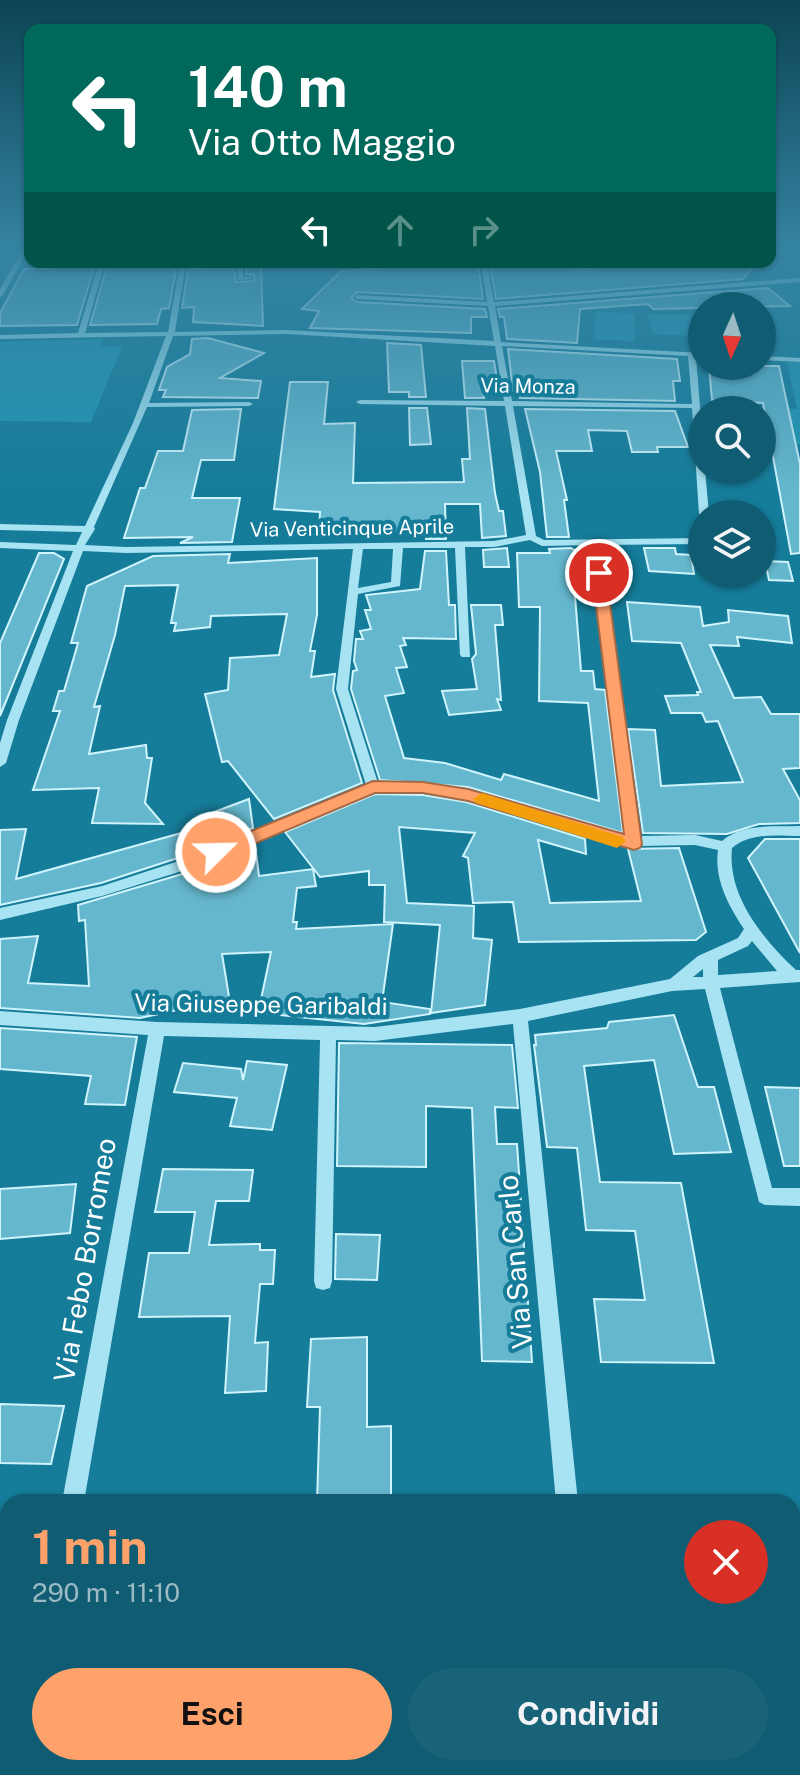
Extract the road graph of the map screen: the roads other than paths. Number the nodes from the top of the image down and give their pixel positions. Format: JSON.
{"nodes":[{"id":1,"x":83,"y":328,"type":"edge"},
{"id":2,"x":172,"y":328,"type":"edge"},
{"id":3,"x":495,"y":328,"type":"edge"},
{"id":4,"x":171,"y":333,"type":"junction"},
{"id":5,"x":81,"y":335,"type":"junction"},
{"id":6,"x":0,"y":337,"type":"edge"},
{"id":7,"x":497,"y":344,"type":"junction"},
{"id":8,"x":688,"y":354,"type":"edge"},
{"id":9,"x":776,"y":359,"type":"edge"},
{"id":10,"x":800,"y":360,"type":"edge"},
{"id":11,"x":360,"y":402,"type":"dead end"},
{"id":12,"x":507,"y":403,"type":"junction"},
{"id":13,"x":249,"y":404,"type":"dead end"},
{"id":14,"x":144,"y":405,"type":"junction"},
{"id":15,"x":688,"y":406,"type":"edge"},
{"id":16,"x":0,"y":527,"type":"edge"},
{"id":17,"x":90,"y":529,"type":"junction"},
{"id":18,"x":531,"y":537,"type":"junction"},
{"id":19,"x":688,"y":541,"type":"edge"},
{"id":20,"x":595,"y":543,"type":"junction"},
{"id":21,"x":0,"y":545,"type":"edge"},
{"id":22,"x":398,"y":545,"type":"junction"},
{"id":23,"x":460,"y":545,"type":"junction"},
{"id":24,"x":358,"y":546,"type":"junction"},
{"id":25,"x":80,"y":548,"type":"junction"},
{"id":26,"x":352,"y":592,"type":"junction"},
{"id":27,"x":466,"y":655,"type":"dead end"},
{"id":28,"x":0,"y":763,"type":"edge"},
{"id":29,"x":373,"y":787,"type":"junction"},
{"id":30,"x":800,"y":831,"type":"edge"},
{"id":31,"x":634,"y":844,"type":"junction"},
{"id":32,"x":725,"y":846,"type":"junction"},
{"id":33,"x":0,"y":914,"type":"edge"},
{"id":34,"x":750,"y":932,"type":"junction"},
{"id":35,"x":710,"y":957,"type":"junction"},
{"id":36,"x":796,"y":976,"type":"edge"},
{"id":37,"x":711,"y":982,"type":"junction"},
{"id":38,"x":672,"y":985,"type":"junction"},
{"id":39,"x":520,"y":1016,"type":"junction"},
{"id":40,"x":0,"y":1018,"type":"edge"},
{"id":41,"x":157,"y":1029,"type":"junction"},
{"id":42,"x":328,"y":1033,"type":"junction"},
{"id":43,"x":800,"y":1197,"type":"edge"},
{"id":44,"x":323,"y":1281,"type":"dead end"},
{"id":45,"x":74,"y":1494,"type":"edge"},
{"id":46,"x":566,"y":1494,"type":"edge"}],
"edges":[{"from":1,"to":5,"type":"street"},
{"from":2,"to":4,"type":"street"},
{"from":3,"to":7,"type":"street"},
{"from":4,"to":5,"type":"street"},
{"from":4,"to":7,"type":"street"},
{"from":4,"to":14,"type":"street"},
{"from":5,"to":6,"type":"street"},
{"from":7,"to":8,"type":"street"},
{"from":7,"to":12,"type":"street"},
{"from":9,"to":10,"type":"street"},
{"from":11,"to":12,"type":"street","name":"Via Monza"},
{"from":12,"to":15,"type":"street","name":"Via Monza"},
{"from":12,"to":18,"type":"street"},
{"from":13,"to":14,"type":"street"},
{"from":14,"to":17,"type":"street"},
{"from":16,"to":17,"type":"street"},
{"from":17,"to":25,"type":"street"},
{"from":18,"to":20,"type":"street","name":"Via Venticinque Aprile"},
{"from":18,"to":23,"type":"street","name":"Via Venticinque Aprile"},
{"from":19,"to":20,"type":"street","name":"Via Venticinque Aprile"},
{"from":20,"to":31,"type":"street"},
{"from":21,"to":25,"type":"street","name":"Via Venticinque Aprile"},
{"from":22,"to":23,"type":"street","name":"Via Venticinque Aprile"},
{"from":22,"to":24,"type":"street","name":"Via Venticinque Aprile"},
{"from":22,"to":26,"type":"street"},
{"from":23,"to":27,"type":"street"},
{"from":24,"to":25,"type":"street","name":"Via Venticinque Aprile"},
{"from":24,"to":26,"type":"street"},
{"from":25,"to":28,"type":"street"},
{"from":26,"to":29,"type":"street"},
{"from":29,"to":31,"type":"street"},
{"from":29,"to":33,"type":"street"},
{"from":30,"to":32,"type":"street"},
{"from":31,"to":32,"type":"street"},
{"from":32,"to":34,"type":"street"},
{"from":34,"to":35,"type":"street"},
{"from":34,"to":36,"type":"street"},
{"from":35,"to":37,"type":"street"},
{"from":35,"to":38,"type":"street"},
{"from":36,"to":37,"type":"street","name":"Via Giuseppe Garibaldi"},
{"from":37,"to":38,"type":"street","name":"Via Giuseppe Garibaldi"},
{"from":37,"to":43,"type":"street"},
{"from":38,"to":39,"type":"street","name":"Via Giuseppe Garibaldi"},
{"from":39,"to":42,"type":"street","name":"Via Giuseppe Garibaldi"},
{"from":39,"to":46,"type":"street","name":"Via San Carlo"},
{"from":40,"to":41,"type":"street","name":"Via Giuseppe Garibaldi"},
{"from":41,"to":42,"type":"street","name":"Via Giuseppe Garibaldi"},
{"from":41,"to":45,"type":"street","name":"Via Febo Borromeo"},
{"from":42,"to":44,"type":"street"}]}
